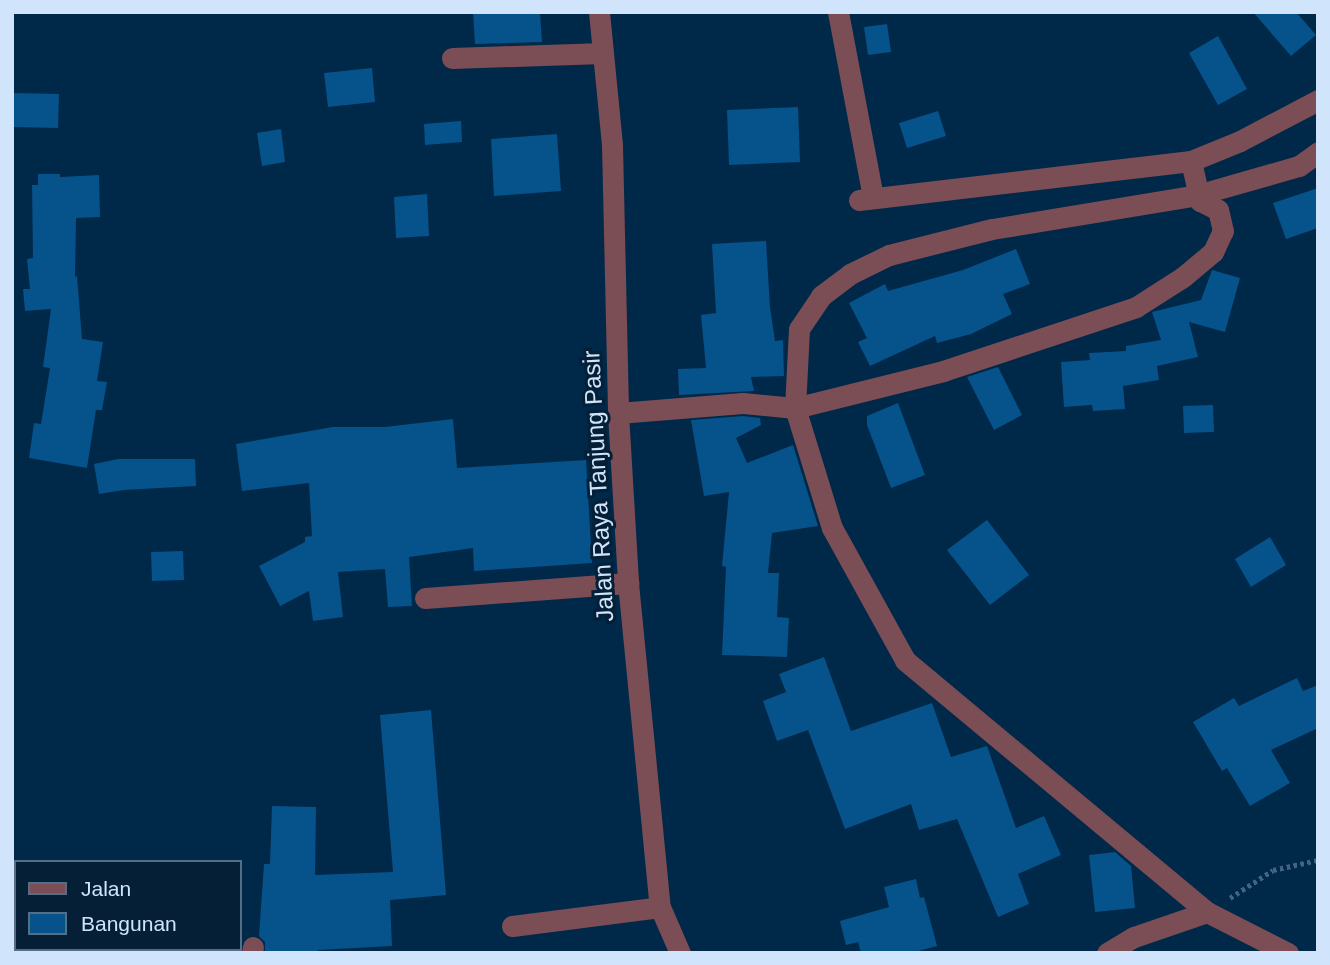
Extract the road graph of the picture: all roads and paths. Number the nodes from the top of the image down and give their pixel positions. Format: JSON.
{"nodes":[{"id":1,"x":599,"y":12,"type":"edge"},
{"id":2,"x":838,"y":12,"type":"edge"},
{"id":3,"x":603,"y":54,"type":"junction"},
{"id":4,"x":452,"y":58,"type":"dead end"},
{"id":5,"x":1318,"y":100,"type":"edge"},
{"id":6,"x":1318,"y":152,"type":"edge"},
{"id":7,"x":1194,"y":179,"type":"junction"},
{"id":8,"x":789,"y":407,"type":"junction"},
{"id":9,"x":618,"y":413,"type":"junction"},
{"id":10,"x":628,"y":583,"type":"junction"},
{"id":11,"x":425,"y":598,"type":"dead end"},
{"id":12,"x":1318,"y":860,"type":"edge"},
{"id":13,"x":660,"y":907,"type":"junction"},
{"id":14,"x":1199,"y":915,"type":"junction"},
{"id":15,"x":512,"y":926,"type":"dead end"},
{"id":16,"x":680,"y":953,"type":"edge"},
{"id":17,"x":1107,"y":953,"type":"edge"},
{"id":18,"x":1288,"y":953,"type":"edge"}],
"edges":[{"from":1,"to":3,"type":"street","name":"Jalan Raya Tanjung Pasir"},
{"from":2,"to":7,"type":"street"},
{"from":3,"to":4,"type":"street"},
{"from":3,"to":9,"type":"street","name":"Jalan Raya Tanjung Pasir"},
{"from":5,"to":7,"type":"street"},
{"from":6,"to":7,"type":"street"},
{"from":7,"to":8,"type":"street"},
{"from":7,"to":8,"type":"street"},
{"from":8,"to":9,"type":"street"},
{"from":8,"to":14,"type":"street"},
{"from":9,"to":10,"type":"street","name":"Jalan Raya Tanjung Pasir"},
{"from":10,"to":11,"type":"street"},
{"from":10,"to":13,"type":"street","name":"Jalan Raya Tanjung Pasir"},
{"from":12,"to":14,"type":"path"},
{"from":13,"to":15,"type":"street"},
{"from":13,"to":16,"type":"street","name":"Jalan Raya Tanjung Pasir"},
{"from":14,"to":17,"type":"street"},
{"from":14,"to":18,"type":"street"}]}
